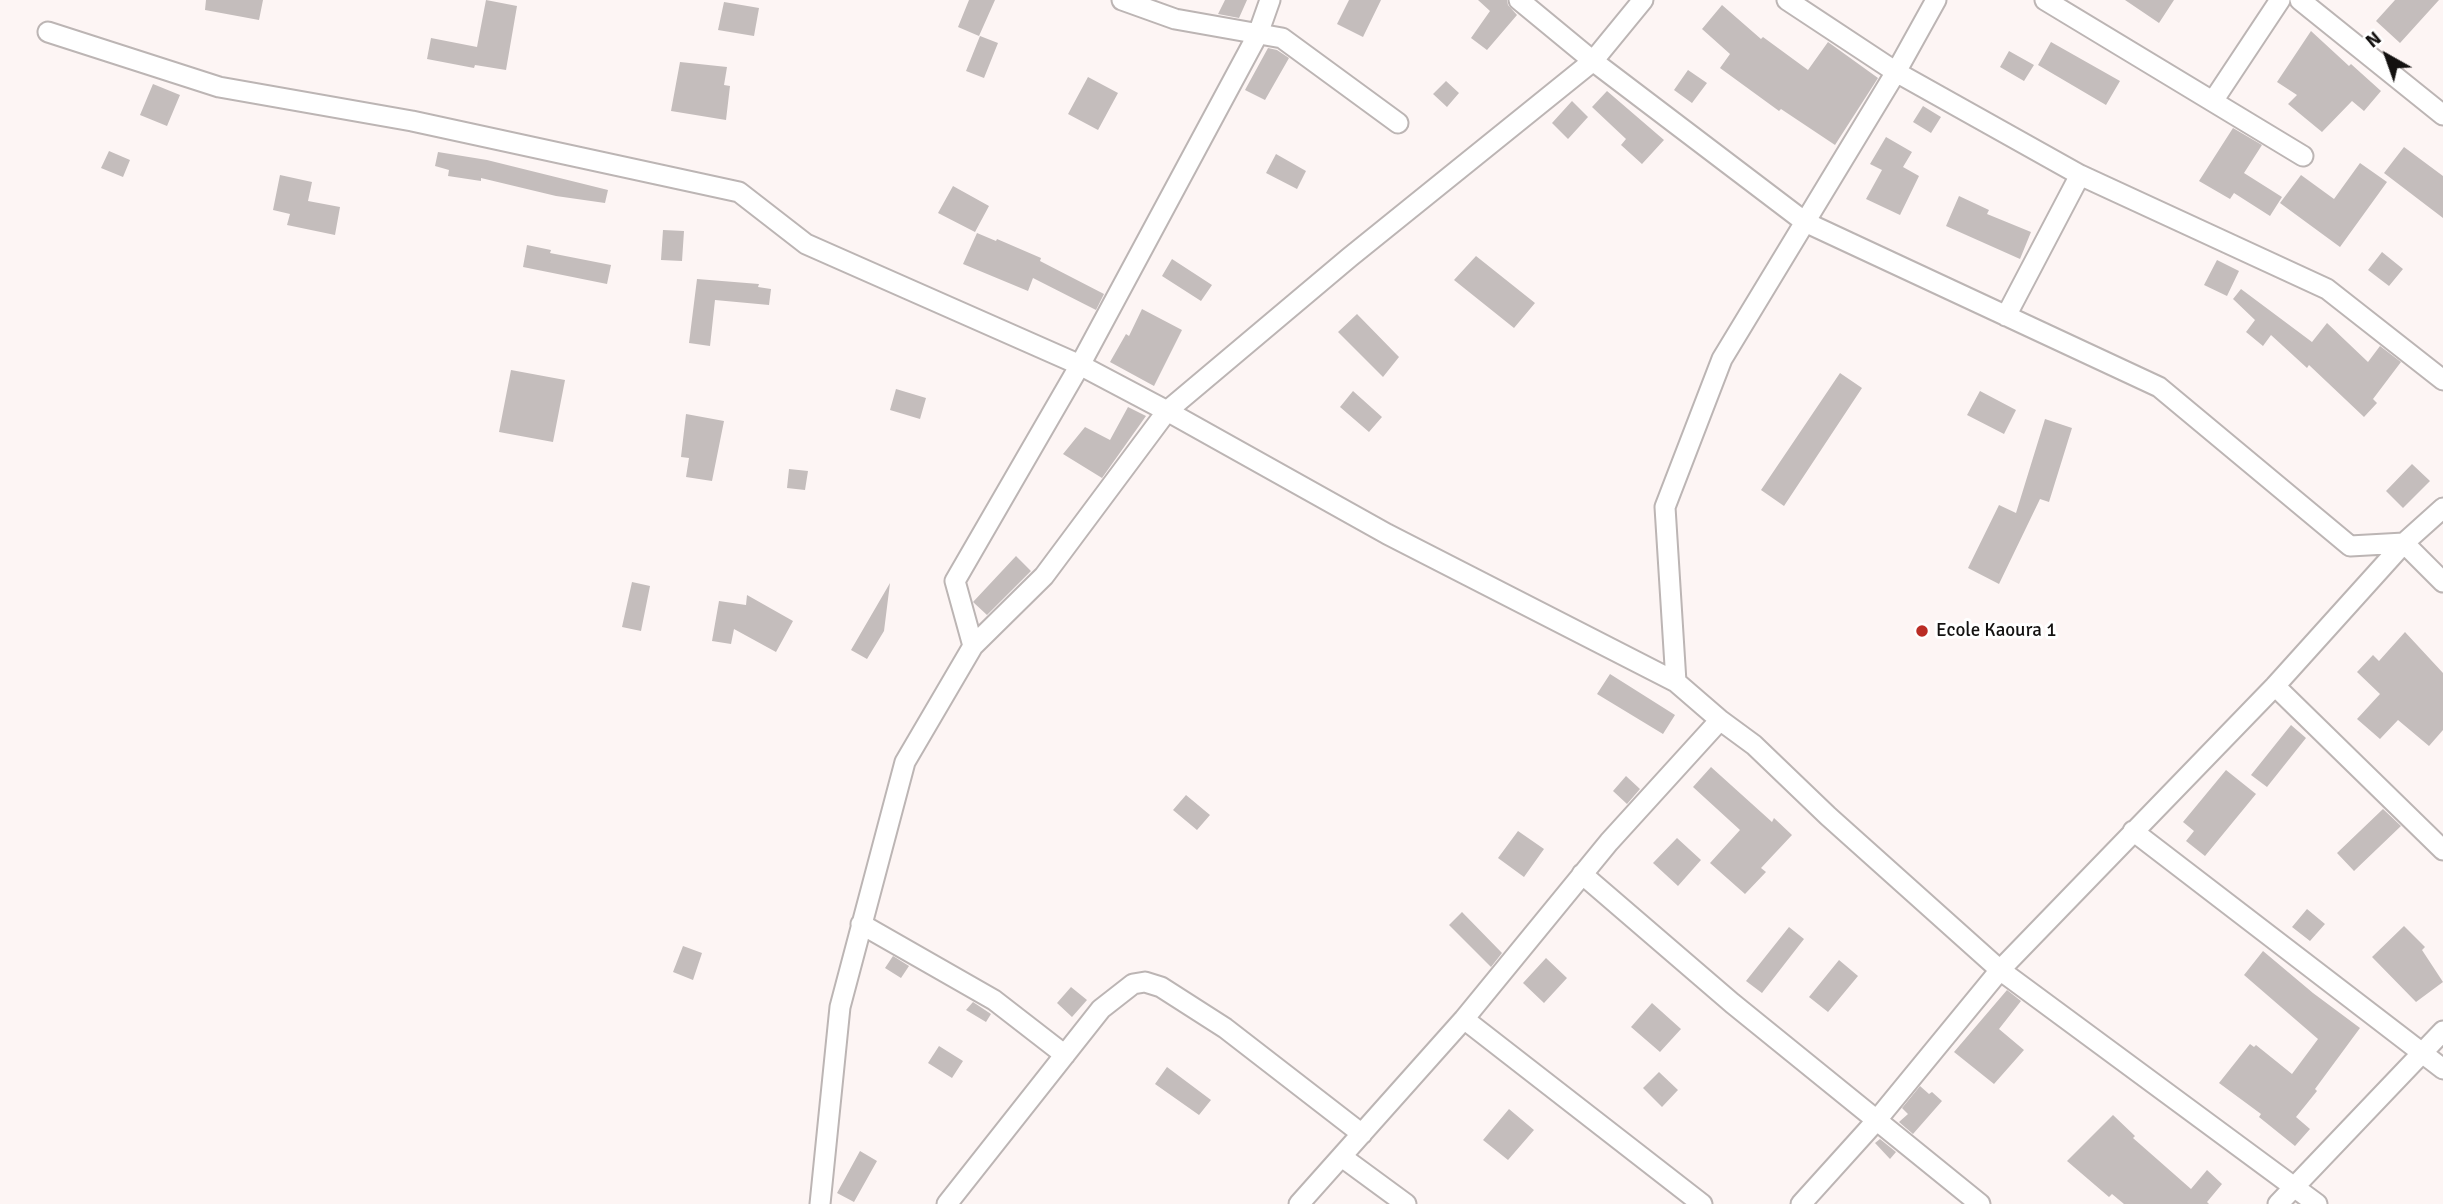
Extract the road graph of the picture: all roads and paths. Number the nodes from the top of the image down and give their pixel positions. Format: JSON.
{"nodes":[{"id":1,"x":1122,"y":0,"type":"edge"},
{"id":2,"x":1270,"y":0,"type":"edge"},
{"id":3,"x":1519,"y":0,"type":"edge"},
{"id":4,"x":1643,"y":0,"type":"edge"},
{"id":5,"x":1787,"y":0,"type":"edge"},
{"id":6,"x":1936,"y":0,"type":"edge"},
{"id":7,"x":2045,"y":0,"type":"edge"},
{"id":8,"x":2280,"y":0,"type":"edge"},
{"id":9,"x":2300,"y":0,"type":"edge"},
{"id":10,"x":48,"y":32,"type":"dead end"},
{"id":11,"x":1258,"y":34,"type":"junction"},
{"id":12,"x":1593,"y":61,"type":"junction"},
{"id":13,"x":1896,"y":72,"type":"junction"},
{"id":14,"x":2213,"y":101,"type":"junction"},
{"id":15,"x":2443,"y":115,"type":"edge"},
{"id":16,"x":1398,"y":122,"type":"dead end"},
{"id":17,"x":2303,"y":156,"type":"dead end"},
{"id":18,"x":2080,"y":175,"type":"junction"},
{"id":19,"x":1805,"y":222,"type":"junction"},
{"id":20,"x":2006,"y":316,"type":"junction"},
{"id":21,"x":1080,"y":365,"type":"junction"},
{"id":22,"x":2443,"y":380,"type":"edge"},
{"id":23,"x":1167,"y":411,"type":"junction"},
{"id":24,"x":2443,"y":508,"type":"edge"},
{"id":25,"x":2404,"y":543,"type":"junction"},
{"id":26,"x":2443,"y":582,"type":"edge"},
{"id":27,"x":973,"y":646,"type":"junction"},
{"id":28,"x":1676,"y":682,"type":"junction"},
{"id":29,"x":2275,"y":686,"type":"junction"},
{"id":30,"x":1720,"y":720,"type":"junction"},
{"id":31,"x":2133,"y":831,"type":"junction"},
{"id":32,"x":2443,"y":850,"type":"edge"},
{"id":33,"x":1582,"y":874,"type":"junction"},
{"id":34,"x":861,"y":925,"type":"junction"},
{"id":35,"x":2000,"y":970,"type":"junction"},
{"id":36,"x":1464,"y":1020,"type":"junction"},
{"id":37,"x":2443,"y":1031,"type":"edge"},
{"id":38,"x":2422,"y":1054,"type":"junction"},
{"id":39,"x":1065,"y":1055,"type":"junction"},
{"id":40,"x":2443,"y":1069,"type":"edge"},
{"id":41,"x":1875,"y":1121,"type":"junction"},
{"id":42,"x":1362,"y":1135,"type":"junction"},
{"id":43,"x":1342,"y":1157,"type":"junction"},
{"id":44,"x":2293,"y":1187,"type":"junction"},
{"id":45,"x":820,"y":1204,"type":"edge"},
{"id":46,"x":947,"y":1204,"type":"edge"},
{"id":47,"x":1299,"y":1204,"type":"edge"},
{"id":48,"x":1405,"y":1204,"type":"edge"},
{"id":49,"x":1702,"y":1204,"type":"edge"},
{"id":50,"x":1801,"y":1204,"type":"edge"},
{"id":51,"x":1980,"y":1204,"type":"edge"},
{"id":52,"x":2278,"y":1204,"type":"edge"},
{"id":53,"x":2316,"y":1204,"type":"edge"}],
"edges":[{"from":1,"to":11,"type":"street"},
{"from":2,"to":11,"type":"street"},
{"from":3,"to":12,"type":"street"},
{"from":4,"to":12,"type":"street"},
{"from":5,"to":13,"type":"street"},
{"from":6,"to":13,"type":"street"},
{"from":7,"to":14,"type":"street"},
{"from":8,"to":14,"type":"street"},
{"from":9,"to":15,"type":"street"},
{"from":10,"to":21,"type":"street"},
{"from":11,"to":16,"type":"street"},
{"from":11,"to":21,"type":"street"},
{"from":12,"to":19,"type":"street"},
{"from":12,"to":23,"type":"street"},
{"from":13,"to":18,"type":"street"},
{"from":13,"to":19,"type":"street"},
{"from":14,"to":17,"type":"street"},
{"from":18,"to":20,"type":"street"},
{"from":18,"to":22,"type":"street"},
{"from":19,"to":20,"type":"street"},
{"from":19,"to":28,"type":"street"},
{"from":20,"to":25,"type":"street"},
{"from":21,"to":23,"type":"street"},
{"from":21,"to":27,"type":"street"},
{"from":23,"to":27,"type":"street"},
{"from":23,"to":28,"type":"street"},
{"from":24,"to":25,"type":"street"},
{"from":25,"to":26,"type":"street"},
{"from":25,"to":29,"type":"street"},
{"from":27,"to":34,"type":"street"},
{"from":28,"to":30,"type":"street"},
{"from":29,"to":31,"type":"street"},
{"from":29,"to":32,"type":"street"},
{"from":30,"to":33,"type":"street"},
{"from":30,"to":35,"type":"street"},
{"from":31,"to":35,"type":"street"},
{"from":31,"to":38,"type":"street"},
{"from":33,"to":36,"type":"street"},
{"from":33,"to":41,"type":"street"},
{"from":34,"to":39,"type":"street"},
{"from":34,"to":45,"type":"street"},
{"from":35,"to":41,"type":"street"},
{"from":35,"to":44,"type":"street"},
{"from":36,"to":42,"type":"street"},
{"from":36,"to":49,"type":"street"},
{"from":37,"to":38,"type":"street"},
{"from":38,"to":40,"type":"street"},
{"from":38,"to":44,"type":"street"},
{"from":39,"to":42,"type":"street"},
{"from":39,"to":46,"type":"street"},
{"from":41,"to":50,"type":"street"},
{"from":41,"to":51,"type":"street"},
{"from":42,"to":43,"type":"street"},
{"from":43,"to":47,"type":"street"},
{"from":43,"to":48,"type":"street"},
{"from":44,"to":52,"type":"street"},
{"from":44,"to":53,"type":"street"}]}
